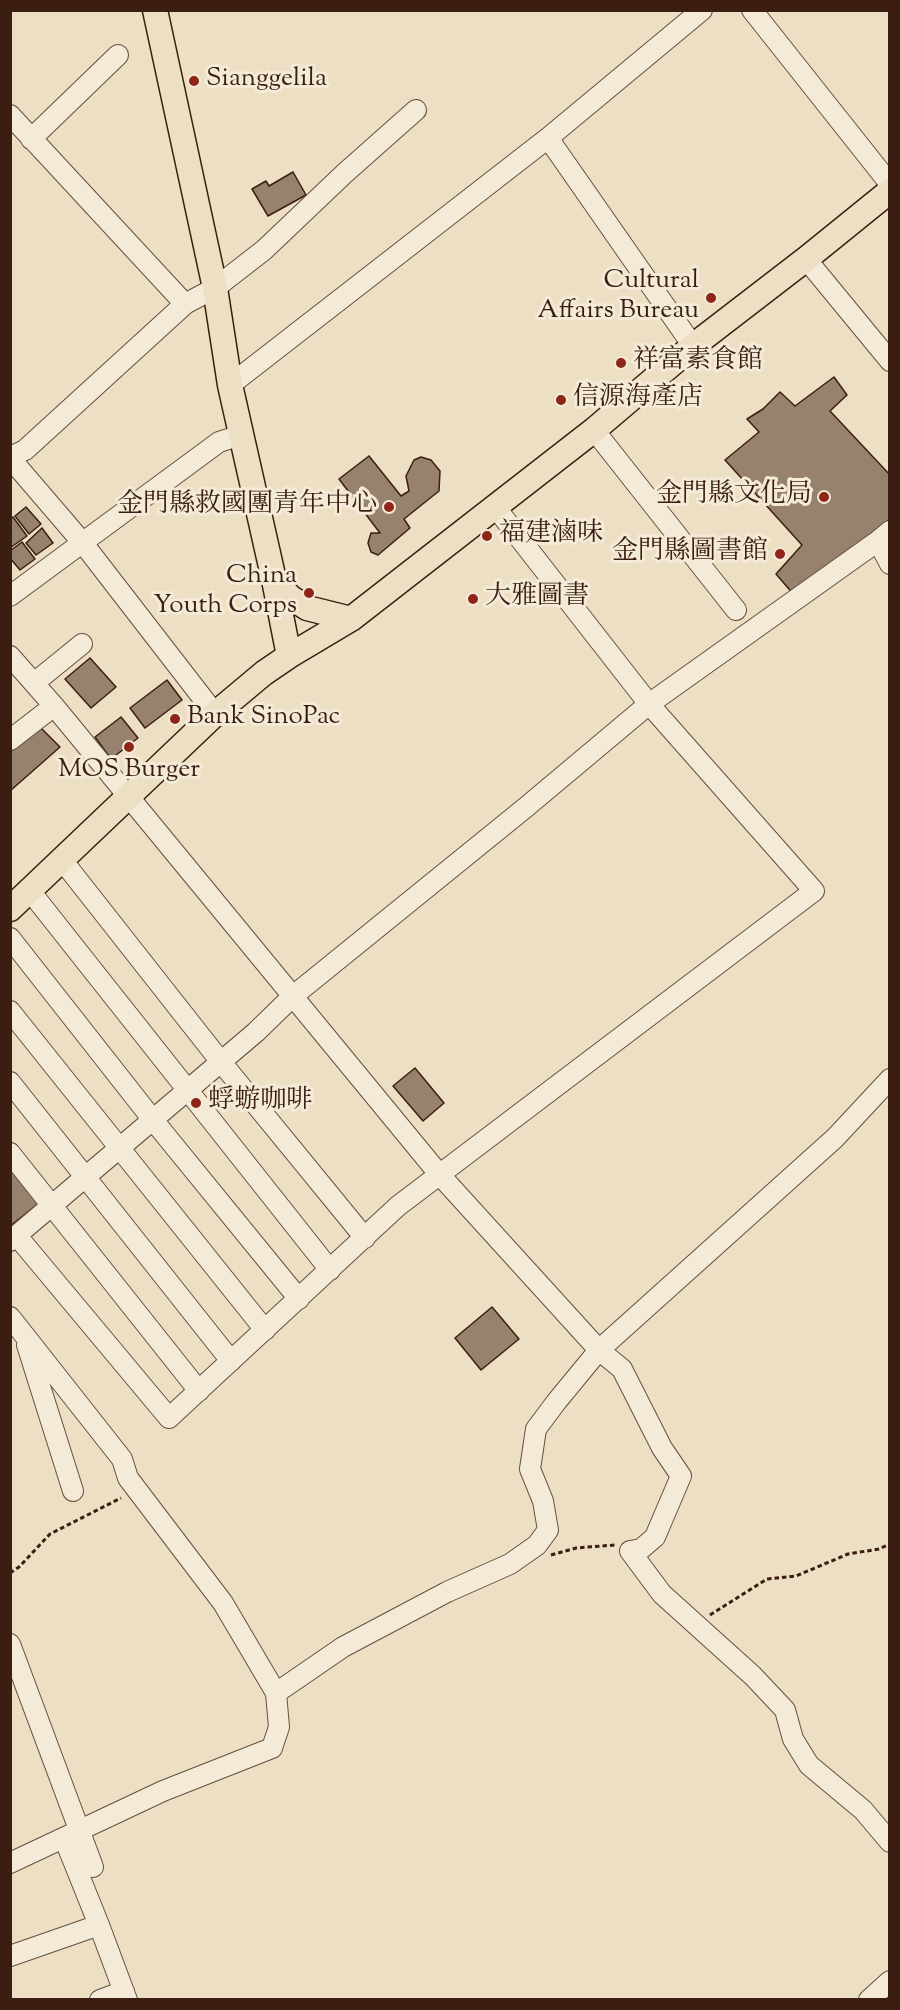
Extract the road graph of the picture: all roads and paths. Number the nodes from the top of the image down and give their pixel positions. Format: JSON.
{"nodes":[{"id":1,"x":155,"y":10,"type":"edge"},
{"id":2,"x":702,"y":10,"type":"edge"},
{"id":3,"x":752,"y":10,"type":"edge"},
{"id":4,"x":118,"y":55,"type":"dead end"},
{"id":5,"x":416,"y":110,"type":"dead end"},
{"id":6,"x":10,"y":115,"type":"edge"},
{"id":7,"x":548,"y":138,"type":"junction"},
{"id":8,"x":31,"y":139,"type":"junction"},
{"id":9,"x":890,"y":184,"type":"edge"},
{"id":10,"x":890,"y":191,"type":"edge"},
{"id":11,"x":806,"y":260,"type":"junction"},
{"id":12,"x":215,"y":288,"type":"junction"},
{"id":13,"x":185,"y":304,"type":"junction"},
{"id":14,"x":693,"y":346,"type":"junction"},
{"id":15,"x":890,"y":361,"type":"edge"},
{"id":16,"x":230,"y":386,"type":"junction"},
{"id":17,"x":594,"y":430,"type":"junction"},
{"id":18,"x":241,"y":435,"type":"junction"},
{"id":19,"x":10,"y":457,"type":"edge"},
{"id":20,"x":496,"y":508,"type":"junction"},
{"id":21,"x":884,"y":536,"type":"edge"},
{"id":22,"x":82,"y":542,"type":"junction"},
{"id":23,"x":890,"y":564,"type":"edge"},
{"id":24,"x":274,"y":580,"type":"junction"},
{"id":25,"x":10,"y":596,"type":"edge"},
{"id":26,"x":736,"y":610,"type":"dead end"},
{"id":27,"x":351,"y":620,"type":"junction"},
{"id":28,"x":82,"y":644,"type":"dead end"},
{"id":29,"x":10,"y":656,"type":"edge"},
{"id":30,"x":289,"y":656,"type":"junction"},
{"id":31,"x":34,"y":683,"type":"junction"},
{"id":32,"x":649,"y":704,"type":"junction"},
{"id":33,"x":54,"y":706,"type":"junction"},
{"id":34,"x":214,"y":714,"type":"junction"},
{"id":35,"x":10,"y":740,"type":"edge"},
{"id":36,"x":128,"y":796,"type":"junction"},
{"id":37,"x":63,"y":860,"type":"junction"},
{"id":38,"x":30,"y":891,"type":"junction"},
{"id":39,"x":10,"y":909,"type":"edge"},
{"id":40,"x":10,"y":938,"type":"edge"},
{"id":41,"x":292,"y":996,"type":"junction"},
{"id":42,"x":10,"y":1011,"type":"edge"},
{"id":43,"x":221,"y":1062,"type":"junction"},
{"id":44,"x":890,"y":1079,"type":"edge"},
{"id":45,"x":10,"y":1082,"type":"edge"},
{"id":46,"x":188,"y":1090,"type":"junction"},
{"id":47,"x":153,"y":1120,"type":"junction"},
{"id":48,"x":120,"y":1148,"type":"junction"},
{"id":49,"x":10,"y":1153,"type":"edge"},
{"id":50,"x":439,"y":1174,"type":"junction"},
{"id":51,"x":86,"y":1176,"type":"junction"},
{"id":52,"x":52,"y":1206,"type":"junction"},
{"id":53,"x":365,"y":1238,"type":"junction"},
{"id":54,"x":14,"y":1239,"type":"edge"},
{"id":55,"x":330,"y":1270,"type":"junction"},
{"id":56,"x":299,"y":1299,"type":"junction"},
{"id":57,"x":10,"y":1317,"type":"edge"},
{"id":58,"x":265,"y":1330,"type":"junction"},
{"id":59,"x":24,"y":1334,"type":"junction"},
{"id":60,"x":598,"y":1350,"type":"junction"},
{"id":61,"x":231,"y":1361,"type":"junction"},
{"id":62,"x":199,"y":1391,"type":"junction"},
{"id":63,"x":134,"y":1486,"type":"junction"},
{"id":64,"x":73,"y":1491,"type":"dead end"},
{"id":65,"x":890,"y":1544,"type":"edge"},
{"id":66,"x":630,"y":1551,"type":"junction"},
{"id":67,"x":543,"y":1557,"type":"dead end"},
{"id":68,"x":10,"y":1573,"type":"edge"},
{"id":69,"x":694,"y":1623,"type":"junction"},
{"id":70,"x":10,"y":1644,"type":"edge"},
{"id":71,"x":276,"y":1693,"type":"junction"},
{"id":72,"x":71,"y":1835,"type":"junction"},
{"id":73,"x":890,"y":1842,"type":"edge"},
{"id":74,"x":10,"y":1863,"type":"edge"},
{"id":75,"x":93,"y":1867,"type":"dead end"},
{"id":76,"x":99,"y":1925,"type":"junction"},
{"id":77,"x":10,"y":1956,"type":"edge"},
{"id":78,"x":890,"y":1982,"type":"edge"},
{"id":79,"x":126,"y":1995,"type":"edge"},
{"id":80,"x":100,"y":2000,"type":"edge"},
{"id":81,"x":869,"y":2000,"type":"edge"}],
"edges":[{"from":1,"to":12,"type":"main road"},
{"from":2,"to":7,"type":"street"},
{"from":3,"to":9,"type":"street"},
{"from":4,"to":8,"type":"street"},
{"from":5,"to":12,"type":"street"},
{"from":6,"to":8,"type":"street"},
{"from":7,"to":14,"type":"street"},
{"from":7,"to":16,"type":"street"},
{"from":8,"to":13,"type":"street"},
{"from":10,"to":11,"type":"main road"},
{"from":11,"to":14,"type":"main road"},
{"from":11,"to":15,"type":"street"},
{"from":12,"to":13,"type":"street"},
{"from":12,"to":16,"type":"main road"},
{"from":13,"to":19,"type":"street"},
{"from":14,"to":17,"type":"main road"},
{"from":16,"to":18,"type":"main road"},
{"from":17,"to":20,"type":"main road"},
{"from":17,"to":26,"type":"street"},
{"from":18,"to":22,"type":"street"},
{"from":18,"to":24,"type":"main road"},
{"from":19,"to":22,"type":"street"},
{"from":20,"to":27,"type":"main road"},
{"from":20,"to":32,"type":"street"},
{"from":21,"to":23,"type":"street"},
{"from":21,"to":32,"type":"street"},
{"from":22,"to":25,"type":"street"},
{"from":22,"to":34,"type":"street"},
{"from":24,"to":27,"type":"main road"},
{"from":24,"to":30,"type":"main road"},
{"from":27,"to":30,"type":"main road"},
{"from":28,"to":31,"type":"street"},
{"from":29,"to":31,"type":"street"},
{"from":30,"to":34,"type":"main road"},
{"from":31,"to":33,"type":"street"},
{"from":32,"to":41,"type":"street"},
{"from":32,"to":50,"type":"street"},
{"from":33,"to":35,"type":"street"},
{"from":33,"to":36,"type":"street"},
{"from":34,"to":36,"type":"main road"},
{"from":36,"to":37,"type":"main road"},
{"from":36,"to":41,"type":"street"},
{"from":37,"to":38,"type":"main road"},
{"from":37,"to":43,"type":"street"},
{"from":38,"to":39,"type":"main road"},
{"from":38,"to":46,"type":"street"},
{"from":40,"to":47,"type":"street"},
{"from":41,"to":43,"type":"street"},
{"from":41,"to":50,"type":"street"},
{"from":42,"to":48,"type":"street"},
{"from":43,"to":46,"type":"street"},
{"from":43,"to":53,"type":"street"},
{"from":44,"to":60,"type":"street"},
{"from":45,"to":51,"type":"street"},
{"from":46,"to":47,"type":"street"},
{"from":46,"to":55,"type":"street"},
{"from":47,"to":48,"type":"street"},
{"from":47,"to":56,"type":"street"},
{"from":48,"to":51,"type":"street"},
{"from":48,"to":58,"type":"street"},
{"from":49,"to":52,"type":"street"},
{"from":50,"to":53,"type":"street"},
{"from":50,"to":60,"type":"street"},
{"from":51,"to":52,"type":"street"},
{"from":51,"to":61,"type":"street"},
{"from":52,"to":54,"type":"street"},
{"from":52,"to":62,"type":"street"},
{"from":53,"to":55,"type":"street"},
{"from":54,"to":62,"type":"street"},
{"from":55,"to":56,"type":"street"},
{"from":56,"to":58,"type":"street"},
{"from":57,"to":59,"type":"street"},
{"from":58,"to":61,"type":"street"},
{"from":59,"to":63,"type":"street"},
{"from":59,"to":64,"type":"street"},
{"from":60,"to":66,"type":"street"},
{"from":60,"to":71,"type":"street"},
{"from":61,"to":62,"type":"street"},
{"from":63,"to":68,"type":"path"},
{"from":63,"to":71,"type":"street"},
{"from":65,"to":69,"type":"path"},
{"from":66,"to":67,"type":"path"},
{"from":66,"to":69,"type":"street"},
{"from":69,"to":73,"type":"street"},
{"from":70,"to":72,"type":"street"},
{"from":71,"to":72,"type":"street"},
{"from":72,"to":74,"type":"street"},
{"from":72,"to":75,"type":"street"},
{"from":72,"to":76,"type":"street"},
{"from":76,"to":77,"type":"street"},
{"from":76,"to":79,"type":"street"},
{"from":78,"to":81,"type":"street"},
{"from":79,"to":80,"type":"street"}]}
